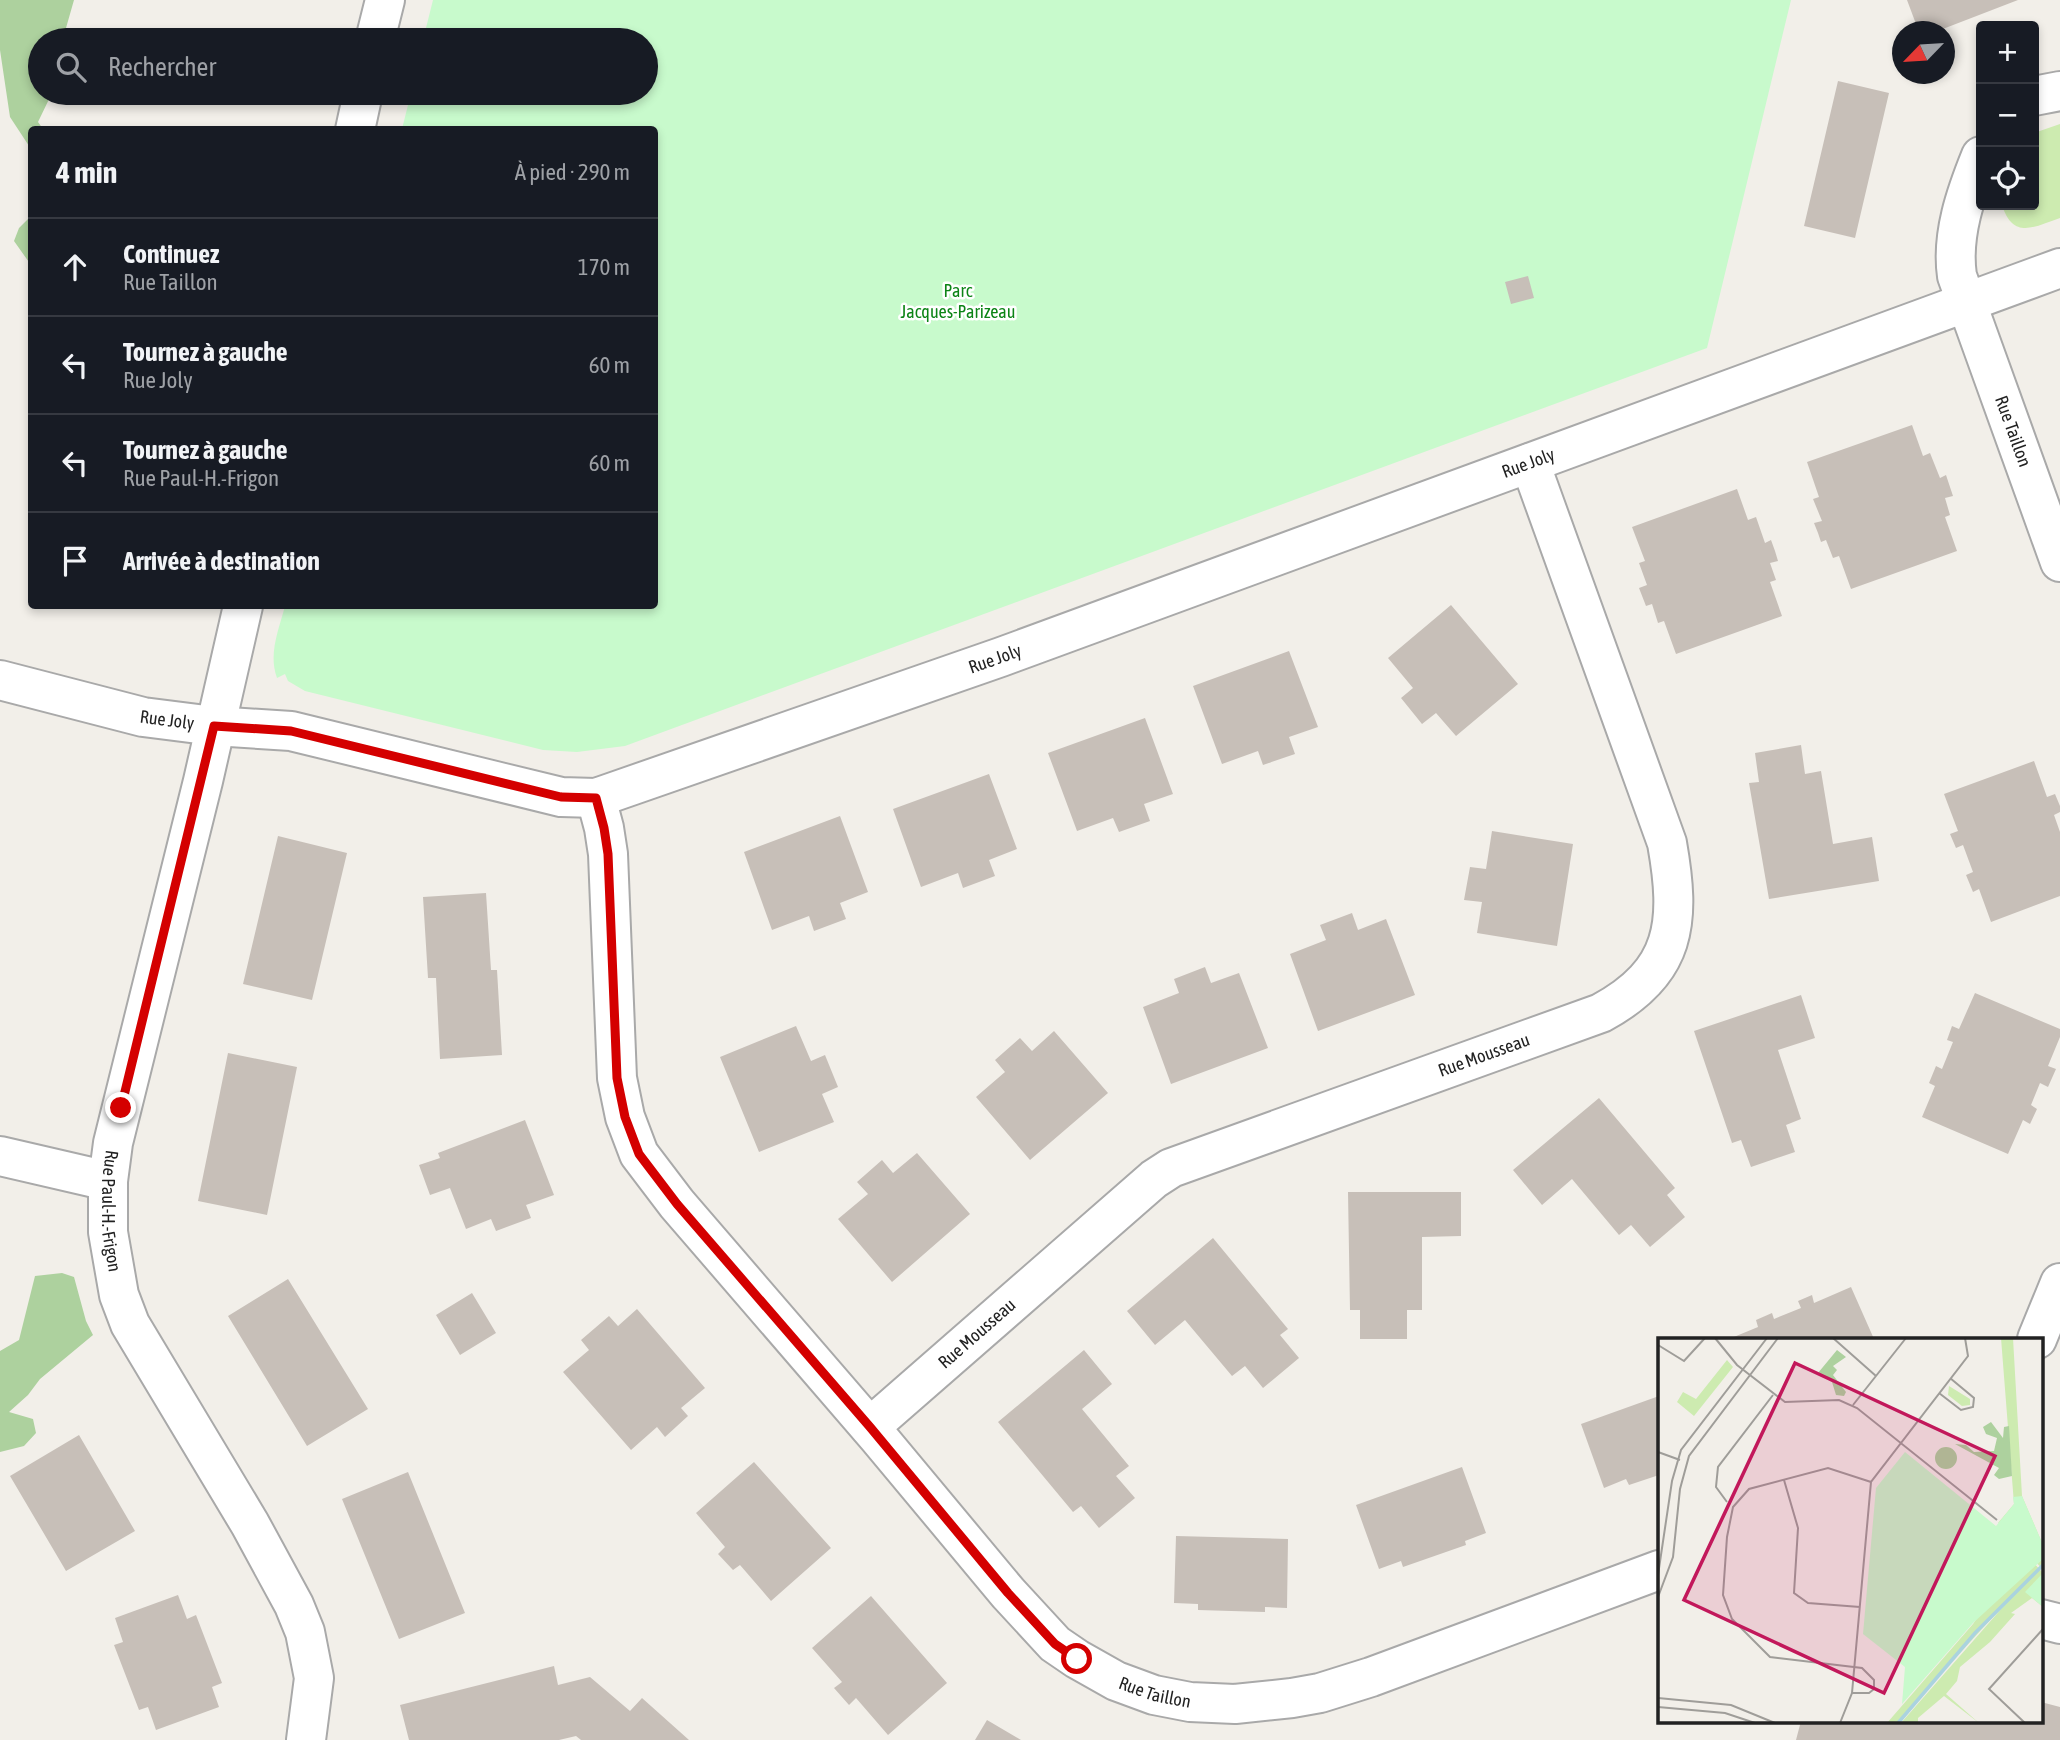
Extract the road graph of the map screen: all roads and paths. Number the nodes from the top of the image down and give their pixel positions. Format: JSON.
{"nodes":[{"id":1,"x":385,"y":0,"type":"edge"},
{"id":2,"x":378,"y":28,"type":"edge"},
{"id":3,"x":2060,"y":91,"type":"edge"},
{"id":4,"x":2039,"y":95,"type":"edge"},
{"id":5,"x":360,"y":105,"type":"edge"},
{"id":6,"x":356,"y":126,"type":"edge"},
{"id":7,"x":1976,"y":169,"type":"edge"},
{"id":8,"x":2060,"y":268,"type":"edge"},
{"id":9,"x":1965,"y":302,"type":"junction"},
{"id":10,"x":1530,"y":463,"type":"junction"},
{"id":11,"x":2060,"y":562,"type":"edge"},
{"id":12,"x":242,"y":609,"type":"edge"},
{"id":13,"x":0,"y":680,"type":"edge"},
{"id":14,"x":214,"y":726,"type":"junction"},
{"id":15,"x":596,"y":798,"type":"junction"},
{"id":16,"x":0,"y":1156,"type":"edge"},
{"id":17,"x":108,"y":1181,"type":"junction"},
{"id":18,"x":2060,"y":1283,"type":"edge"},
{"id":19,"x":2037,"y":1338,"type":"edge"},
{"id":20,"x":870,"y":1427,"type":"junction"},
{"id":21,"x":1658,"y":1570,"type":"edge"},
{"id":22,"x":2042,"y":1619,"type":"edge"},
{"id":23,"x":2060,"y":1624,"type":"edge"},
{"id":24,"x":306,"y":1740,"type":"edge"}],
"edges":[{"from":1,"to":2,"type":"street"},
{"from":3,"to":4,"type":"street"},
{"from":5,"to":6,"type":"street"},
{"from":7,"to":9,"type":"street"},
{"from":8,"to":9,"type":"street","name":"Rue Joly"},
{"from":9,"to":10,"type":"street","name":"Rue Joly"},
{"from":9,"to":11,"type":"street","name":"Rue Taillon"},
{"from":10,"to":15,"type":"street","name":"Rue Joly"},
{"from":10,"to":20,"type":"street","name":"Rue Mousseau"},
{"from":12,"to":14,"type":"street","name":"Rue Paul-H.-Frigon"},
{"from":13,"to":14,"type":"street","name":"Rue Joly"},
{"from":14,"to":15,"type":"street","name":"Rue Joly"},
{"from":14,"to":17,"type":"street","name":"Rue Paul-H.-Frigon"},
{"from":15,"to":20,"type":"street","name":"Rue Taillon"},
{"from":16,"to":17,"type":"street"},
{"from":17,"to":24,"type":"street","name":"Rue Paul-H.-Frigon"},
{"from":18,"to":19,"type":"street"},
{"from":20,"to":21,"type":"street","name":"Rue Taillon"},
{"from":22,"to":23,"type":"street"}]}
